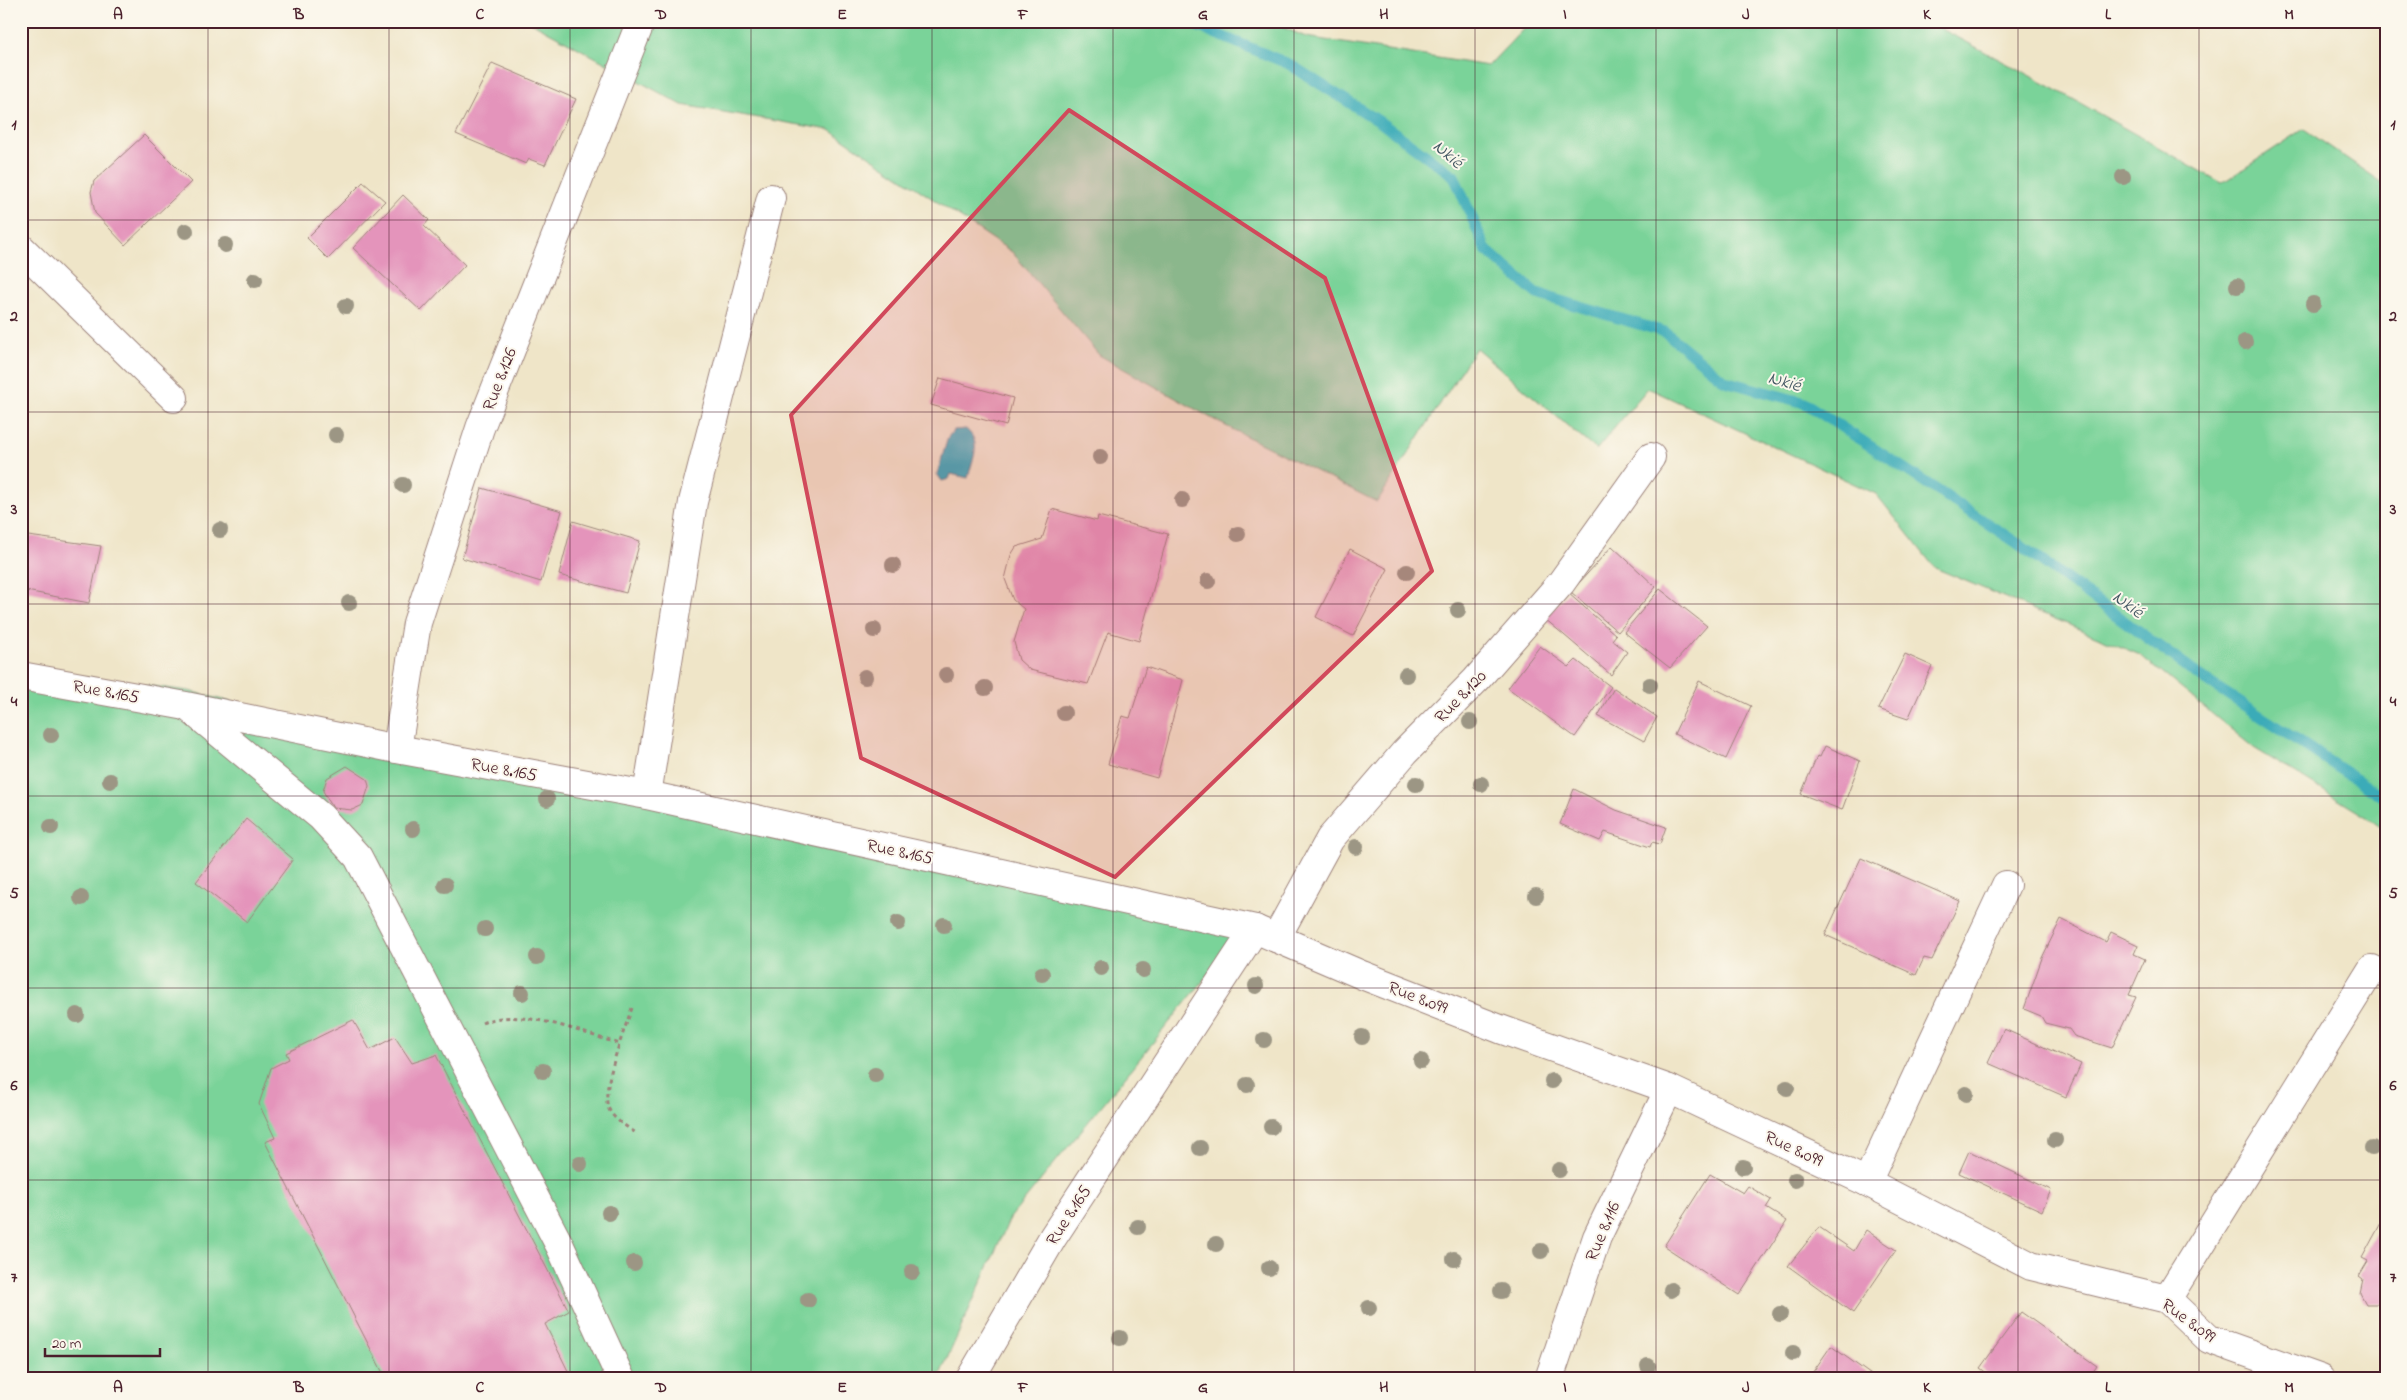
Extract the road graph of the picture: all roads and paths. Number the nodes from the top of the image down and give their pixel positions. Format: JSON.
{"nodes":[{"id":1,"x":641,"y":21,"type":"edge"},
{"id":2,"x":772,"y":198,"type":"dead end"},
{"id":3,"x":21,"y":248,"type":"edge"},
{"id":4,"x":174,"y":398,"type":"dead end"},
{"id":5,"x":1651,"y":457,"type":"dead end"},
{"id":6,"x":21,"y":676,"type":"edge"},
{"id":7,"x":186,"y":706,"type":"junction"},
{"id":8,"x":397,"y":749,"type":"junction"},
{"id":9,"x":647,"y":794,"type":"junction"},
{"id":10,"x":2006,"y":885,"type":"dead end"},
{"id":11,"x":1266,"y":934,"type":"junction"},
{"id":12,"x":2372,"y":969,"type":"dead end"},
{"id":13,"x":632,"y":1008,"type":"dead end"},
{"id":14,"x":452,"y":1036,"type":"junction"},
{"id":15,"x":620,"y":1044,"type":"junction"},
{"id":16,"x":1669,"y":1089,"type":"junction"},
{"id":17,"x":636,"y":1133,"type":"dead end"},
{"id":18,"x":1867,"y":1182,"type":"junction"},
{"id":19,"x":2167,"y":1299,"type":"junction"},
{"id":20,"x":613,"y":1374,"type":"edge"},
{"id":21,"x":970,"y":1379,"type":"edge"},
{"id":22,"x":1549,"y":1379,"type":"edge"},
{"id":23,"x":2321,"y":1379,"type":"edge"}],
"edges":[{"from":1,"to":8,"type":"street","name":"Rue 8.126"},
{"from":2,"to":9,"type":"street"},
{"from":3,"to":4,"type":"street"},
{"from":5,"to":11,"type":"street","name":"Rue 8.120"},
{"from":6,"to":7,"type":"street","name":"Rue 8.165"},
{"from":7,"to":8,"type":"street","name":"Rue 8.165"},
{"from":7,"to":14,"type":"street"},
{"from":8,"to":9,"type":"street","name":"Rue 8.165"},
{"from":9,"to":11,"type":"street","name":"Rue 8.165"},
{"from":10,"to":18,"type":"street"},
{"from":11,"to":16,"type":"street","name":"Rue 8.099"},
{"from":11,"to":21,"type":"street","name":"Rue 8.165"},
{"from":12,"to":19,"type":"street"},
{"from":13,"to":15,"type":"path"},
{"from":14,"to":15,"type":"path"},
{"from":14,"to":20,"type":"street"},
{"from":15,"to":17,"type":"path"},
{"from":16,"to":18,"type":"street","name":"Rue 8.099"},
{"from":16,"to":22,"type":"street","name":"Rue 8.116"},
{"from":18,"to":19,"type":"street","name":"Rue 8.099"},
{"from":19,"to":23,"type":"street","name":"Rue 8.099"}]}
